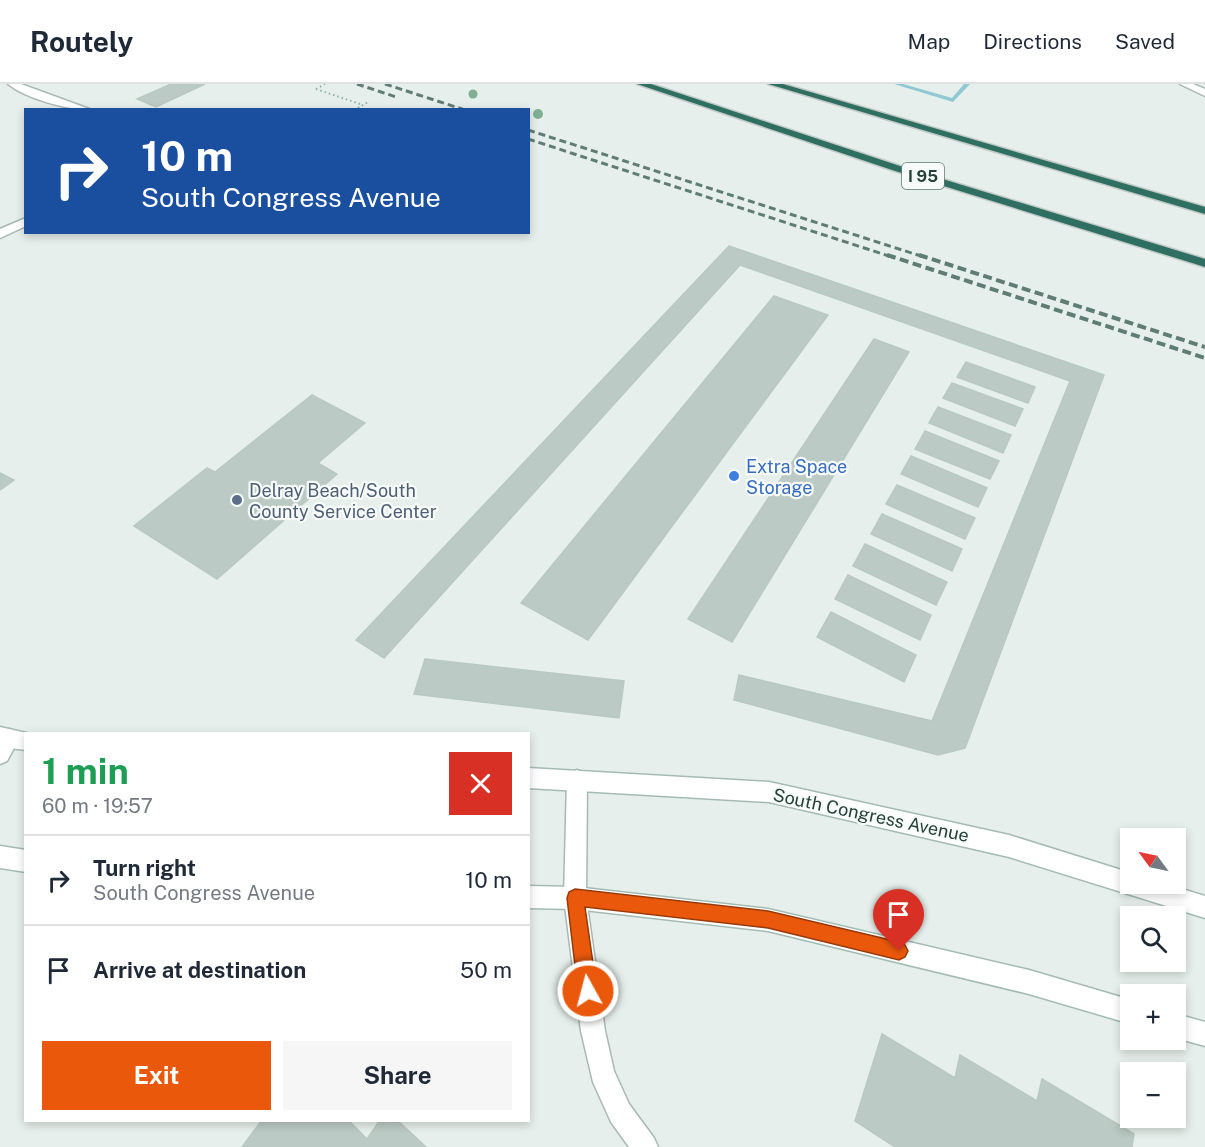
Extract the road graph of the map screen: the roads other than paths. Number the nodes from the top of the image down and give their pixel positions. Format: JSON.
{"nodes":[{"id":1,"x":13,"y":84,"type":"edge"},
{"id":2,"x":642,"y":84,"type":"edge"},
{"id":3,"x":773,"y":84,"type":"edge"},
{"id":4,"x":1185,"y":84,"type":"edge"},
{"id":5,"x":1205,"y":93,"type":"edge"},
{"id":6,"x":80,"y":108,"type":"edge"},
{"id":7,"x":1205,"y":211,"type":"edge"},
{"id":8,"x":24,"y":222,"type":"edge"},
{"id":9,"x":0,"y":234,"type":"edge"},
{"id":10,"x":1205,"y":263,"type":"edge"},
{"id":11,"x":530,"y":778,"type":"edge"},
{"id":12,"x":577,"y":780,"type":"junction"},
{"id":13,"x":0,"y":857,"type":"edge"},
{"id":14,"x":24,"y":861,"type":"edge"},
{"id":15,"x":530,"y":897,"type":"edge"},
{"id":16,"x":575,"y":898,"type":"junction"},
{"id":17,"x":1205,"y":907,"type":"edge"},
{"id":18,"x":1120,"y":1009,"type":"edge"},
{"id":19,"x":1186,"y":1029,"type":"edge"},
{"id":20,"x":1205,"y":1034,"type":"edge"},
{"id":21,"x":645,"y":1147,"type":"edge"}],
"edges":[{"from":1,"to":6,"type":"main road"},
{"from":2,"to":10,"type":"highway","number":"I 95"},
{"from":3,"to":7,"type":"highway","number":"I 95"},
{"from":4,"to":5,"type":"main road"},
{"from":8,"to":9,"type":"main road"},
{"from":11,"to":12,"type":"main road","name":"South Congress Avenue"},
{"from":12,"to":16,"type":"main road"},
{"from":12,"to":17,"type":"main road","name":"South Congress Avenue"},
{"from":13,"to":14,"type":"main road"},
{"from":15,"to":16,"type":"main road"},
{"from":16,"to":18,"type":"main road"},
{"from":16,"to":21,"type":"main road"},
{"from":19,"to":20,"type":"main road"}]}
